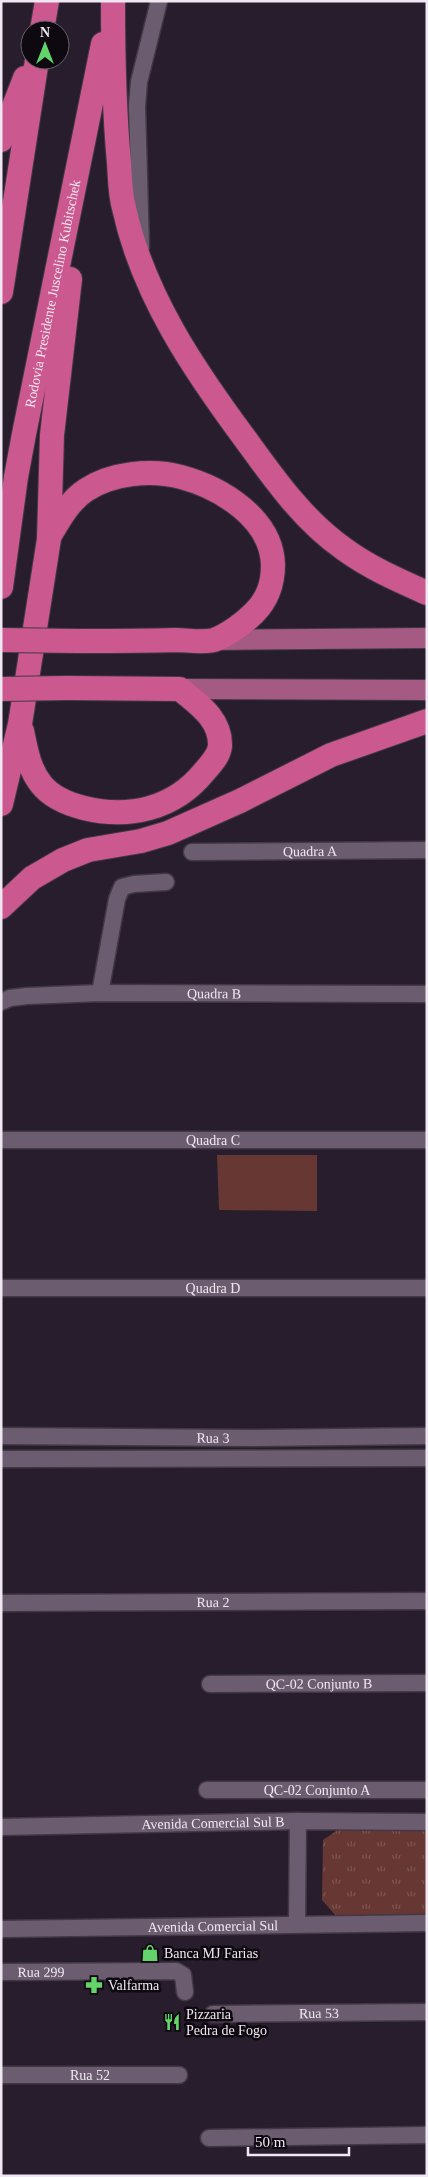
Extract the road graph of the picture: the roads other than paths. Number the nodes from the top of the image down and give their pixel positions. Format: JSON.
{"nodes":[{"id":1,"x":47,"y":1,"type":"edge"},
{"id":2,"x":112,"y":1,"type":"edge"},
{"id":3,"x":160,"y":1,"type":"edge"},
{"id":4,"x":44,"y":20,"type":"edge"},
{"id":5,"x":28,"y":70,"type":"edge"},
{"id":6,"x":35,"y":70,"type":"edge"},
{"id":7,"x":1,"y":140,"type":"edge"},
{"id":8,"x":66,"y":231,"type":"junction"},
{"id":9,"x":142,"y":267,"type":"junction"},
{"id":10,"x":1,"y":292,"type":"edge"},
{"id":11,"x":48,"y":539,"type":"junction"},
{"id":12,"x":1,"y":587,"type":"edge"},
{"id":13,"x":427,"y":593,"type":"edge"},
{"id":14,"x":427,"y":638,"type":"edge"},
{"id":15,"x":1,"y":640,"type":"edge"},
{"id":16,"x":213,"y":640,"type":"junction"},
{"id":17,"x":1,"y":689,"type":"edge"},
{"id":18,"x":180,"y":689,"type":"junction"},
{"id":19,"x":427,"y":690,"type":"edge"},
{"id":20,"x":427,"y":721,"type":"edge"},
{"id":21,"x":20,"y":724,"type":"junction"},
{"id":22,"x":1,"y":804,"type":"edge"},
{"id":23,"x":427,"y":850,"type":"edge"},
{"id":24,"x":192,"y":852,"type":"dead end"},
{"id":25,"x":166,"y":882,"type":"dead end"},
{"id":26,"x":1,"y":907,"type":"edge"},
{"id":27,"x":100,"y":993,"type":"junction"},
{"id":28,"x":427,"y":994,"type":"edge"},
{"id":29,"x":1,"y":1002,"type":"edge"},
{"id":30,"x":1,"y":1140,"type":"edge"},
{"id":31,"x":427,"y":1140,"type":"edge"},
{"id":32,"x":1,"y":1288,"type":"edge"},
{"id":33,"x":427,"y":1288,"type":"edge"},
{"id":34,"x":1,"y":1436,"type":"edge"},
{"id":35,"x":427,"y":1436,"type":"edge"},
{"id":36,"x":250,"y":1438,"type":"junction"},
{"id":37,"x":427,"y":1458,"type":"edge"},
{"id":38,"x":1,"y":1459,"type":"edge"},
{"id":39,"x":250,"y":1460,"type":"junction"},
{"id":40,"x":427,"y":1601,"type":"edge"},
{"id":41,"x":1,"y":1603,"type":"edge"},
{"id":42,"x":427,"y":1683,"type":"edge"},
{"id":43,"x":210,"y":1684,"type":"dead end"},
{"id":44,"x":207,"y":1790,"type":"dead end"},
{"id":45,"x":427,"y":1790,"type":"edge"},
{"id":46,"x":298,"y":1821,"type":"junction"},
{"id":47,"x":427,"y":1822,"type":"edge"},
{"id":48,"x":1,"y":1827,"type":"edge"},
{"id":49,"x":427,"y":1923,"type":"edge"},
{"id":50,"x":297,"y":1924,"type":"junction"},
{"id":51,"x":1,"y":1929,"type":"edge"},
{"id":52,"x":1,"y":1972,"type":"edge"},
{"id":53,"x":185,"y":1992,"type":"dead end"},
{"id":54,"x":427,"y":2012,"type":"edge"},
{"id":55,"x":213,"y":2014,"type":"dead end"},
{"id":56,"x":1,"y":2075,"type":"edge"},
{"id":57,"x":179,"y":2075,"type":"dead end"},
{"id":58,"x":427,"y":2135,"type":"edge"},
{"id":59,"x":209,"y":2138,"type":"dead end"}],
"edges":[{"from":1,"to":4,"type":"highway"},
{"from":2,"to":8,"type":"highway","name":"Rodovia Presidente Juscelino Kubitschek"},
{"from":2,"to":9,"type":"highway"},
{"from":3,"to":9,"type":"street"},
{"from":5,"to":7,"type":"highway"},
{"from":6,"to":10,"type":"highway"},
{"from":8,"to":11,"type":"highway"},
{"from":8,"to":12,"type":"highway","name":"Rodovia Presidente Juscelino Kubitschek"},
{"from":9,"to":13,"type":"highway"},
{"from":11,"to":16,"type":"highway"},
{"from":11,"to":21,"type":"highway"},
{"from":14,"to":16,"type":"main road"},
{"from":15,"to":16,"type":"highway","bridge":true},
{"from":17,"to":18,"type":"highway","bridge":true},
{"from":18,"to":19,"type":"main road"},
{"from":18,"to":21,"type":"highway"},
{"from":20,"to":26,"type":"highway"},
{"from":21,"to":22,"type":"highway"},
{"from":23,"to":24,"type":"street","name":"Quadra A"},
{"from":25,"to":27,"type":"street"},
{"from":27,"to":28,"type":"street","name":"Quadra B"},
{"from":27,"to":29,"type":"street","name":"Quadra B"},
{"from":30,"to":31,"type":"street","name":"Quadra C"},
{"from":32,"to":33,"type":"street","name":"Quadra D"},
{"from":34,"to":36,"type":"street","name":"Rua 3"},
{"from":35,"to":36,"type":"street","name":"Rua 3"},
{"from":36,"to":39,"type":"street"},
{"from":37,"to":39,"type":"street","name":"Rua 3"},
{"from":38,"to":39,"type":"street","name":"Rua 3"},
{"from":40,"to":41,"type":"street","name":"Rua 2"},
{"from":42,"to":43,"type":"street","name":"QC-02 Conjunto B"},
{"from":44,"to":45,"type":"street","name":"QC-02 Conjunto A"},
{"from":46,"to":47,"type":"street","name":"Avenida Comercial Sul B"},
{"from":46,"to":48,"type":"street","name":"Avenida Comercial Sul B"},
{"from":46,"to":50,"type":"street"},
{"from":49,"to":50,"type":"street","name":"Avenida Comercial Sul"},
{"from":50,"to":51,"type":"street","name":"Avenida Comercial Sul"},
{"from":52,"to":53,"type":"street","name":"Rua 299"},
{"from":54,"to":55,"type":"street","name":"Rua 53"},
{"from":56,"to":57,"type":"street","name":"Rua 52"},
{"from":58,"to":59,"type":"street"}]}
